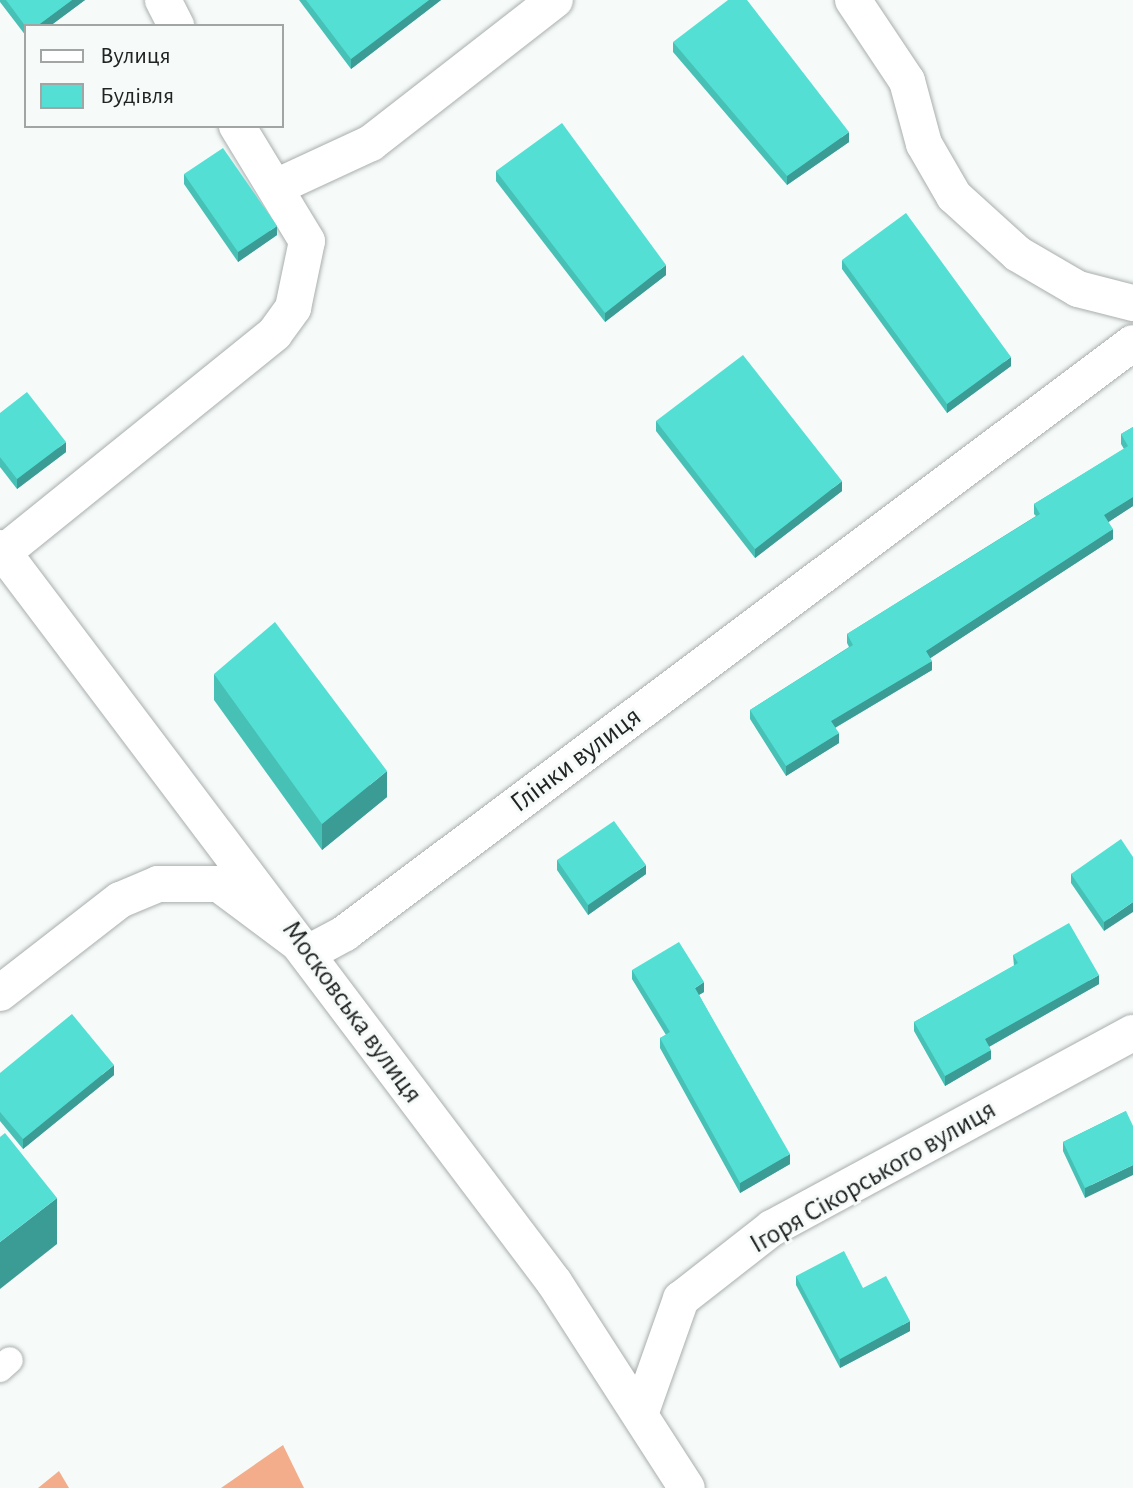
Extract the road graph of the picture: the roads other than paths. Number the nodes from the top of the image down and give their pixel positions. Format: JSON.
{"nodes":[{"id":1,"x":163,"y":0,"type":"edge"},
{"id":2,"x":555,"y":0,"type":"edge"},
{"id":3,"x":853,"y":0,"type":"edge"},
{"id":4,"x":175,"y":24,"type":"edge"},
{"id":5,"x":238,"y":128,"type":"edge"},
{"id":6,"x":278,"y":186,"type":"junction"},
{"id":7,"x":1133,"y":303,"type":"edge"},
{"id":8,"x":1133,"y":343,"type":"edge"},
{"id":9,"x":2,"y":550,"type":"edge"},
{"id":10,"x":310,"y":952,"type":"junction"},
{"id":11,"x":0,"y":993,"type":"edge"},
{"id":12,"x":1133,"y":1033,"type":"edge"},
{"id":13,"x":642,"y":1409,"type":"junction"},
{"id":14,"x":687,"y":1488,"type":"edge"}],
"edges":[{"from":1,"to":4,"type":"street"},
{"from":2,"to":6,"type":"street"},
{"from":3,"to":7,"type":"street"},
{"from":5,"to":6,"type":"street"},
{"from":6,"to":9,"type":"street"},
{"from":8,"to":10,"type":"street","name":"Глінки вулиця"},
{"from":9,"to":10,"type":"street","name":"Московська вулиця"},
{"from":10,"to":11,"type":"street"},
{"from":10,"to":13,"type":"street","name":"Московська вулиця"},
{"from":12,"to":13,"type":"street","name":"Ігоря Сікорського вулиця"},
{"from":13,"to":14,"type":"street","name":"Московська вулиця"}]}
